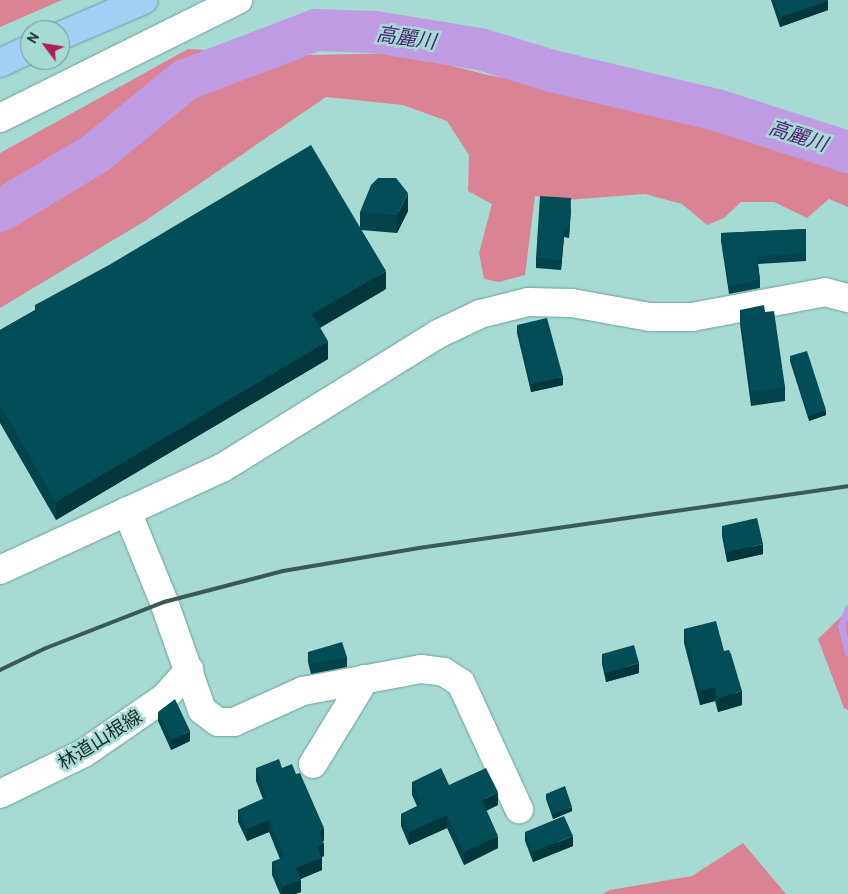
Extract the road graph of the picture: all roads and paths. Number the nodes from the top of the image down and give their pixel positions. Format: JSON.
{"nodes":[{"id":1,"x":144,"y":0,"type":"edge"},
{"id":2,"x":238,"y":0,"type":"edge"},
{"id":3,"x":70,"y":32,"type":"edge"},
{"id":4,"x":20,"y":53,"type":"edge"},
{"id":5,"x":0,"y":62,"type":"edge"},
{"id":6,"x":0,"y":118,"type":"edge"},
{"id":7,"x":848,"y":298,"type":"edge"},
{"id":8,"x":126,"y":511,"type":"junction"},
{"id":9,"x":0,"y":570,"type":"edge"},
{"id":10,"x":189,"y":670,"type":"junction"},
{"id":11,"x":365,"y":679,"type":"junction"},
{"id":12,"x":313,"y":764,"type":"dead end"},
{"id":13,"x":0,"y":794,"type":"edge"},
{"id":14,"x":519,"y":809,"type":"dead end"}],
"edges":[{"from":1,"to":3,"type":"highway"},
{"from":2,"to":6,"type":"street"},
{"from":4,"to":5,"type":"highway"},
{"from":7,"to":8,"type":"street"},
{"from":8,"to":9,"type":"street"},
{"from":8,"to":10,"type":"street"},
{"from":10,"to":11,"type":"street"},
{"from":10,"to":13,"type":"street","name":"林道山根線"},
{"from":11,"to":12,"type":"street"},
{"from":11,"to":14,"type":"street"}]}
